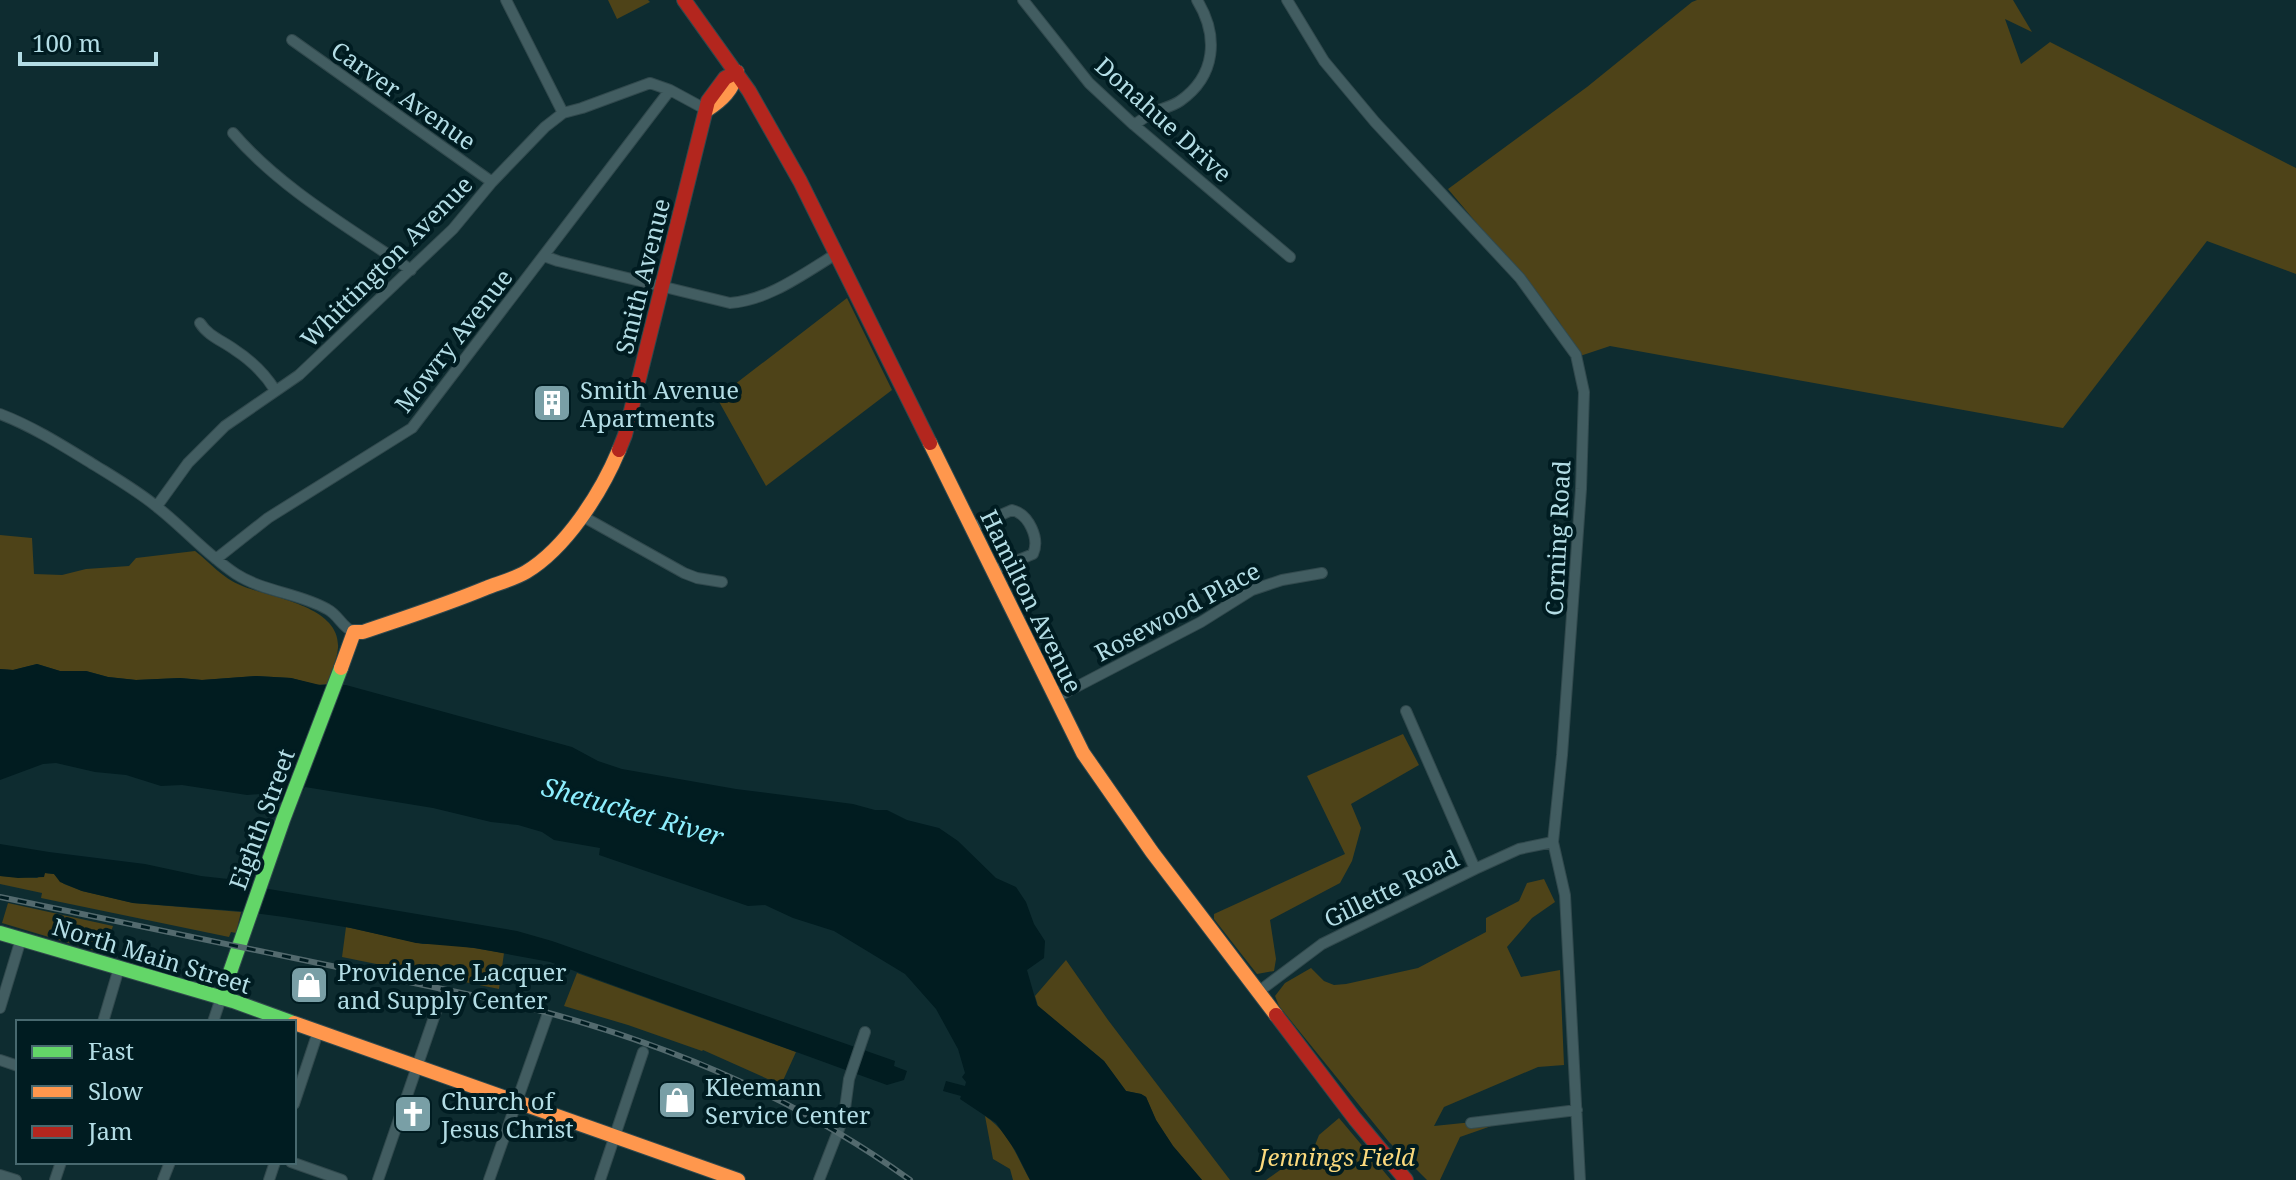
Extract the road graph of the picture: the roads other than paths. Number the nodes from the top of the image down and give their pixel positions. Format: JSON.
{"nodes":[{"id":1,"x":506,"y":0,"type":"edge"},
{"id":2,"x":684,"y":0,"type":"edge"},
{"id":3,"x":1023,"y":0,"type":"edge"},
{"id":4,"x":1197,"y":0,"type":"edge"},
{"id":5,"x":1287,"y":0,"type":"edge"},
{"id":6,"x":292,"y":40,"type":"dead end"},
{"id":7,"x":737,"y":72,"type":"junction"},
{"id":8,"x":670,"y":90,"type":"junction"},
{"id":9,"x":707,"y":110,"type":"junction"},
{"id":10,"x":563,"y":113,"type":"junction"},
{"id":11,"x":1134,"y":125,"type":"junction"},
{"id":12,"x":233,"y":133,"type":"dead end"},
{"id":13,"x":492,"y":182,"type":"junction"},
{"id":14,"x":836,"y":254,"type":"junction"},
{"id":15,"x":544,"y":256,"type":"junction"},
{"id":16,"x":1290,"y":257,"type":"dead end"},
{"id":17,"x":411,"y":270,"type":"junction"},
{"id":18,"x":663,"y":287,"type":"junction"},
{"id":19,"x":200,"y":323,"type":"dead end"},
{"id":20,"x":275,"y":390,"type":"junction"},
{"id":21,"x":0,"y":414,"type":"edge"},
{"id":22,"x":157,"y":506,"type":"junction"},
{"id":23,"x":582,"y":516,"type":"junction"},
{"id":24,"x":971,"y":528,"type":"junction"},
{"id":25,"x":216,"y":559,"type":"junction"},
{"id":26,"x":992,"y":571,"type":"junction"},
{"id":27,"x":1322,"y":573,"type":"dead end"},
{"id":28,"x":722,"y":582,"type":"dead end"},
{"id":29,"x":354,"y":632,"type":"junction"},
{"id":30,"x":1055,"y":698,"type":"junction"},
{"id":31,"x":1406,"y":711,"type":"dead end"},
{"id":32,"x":1553,"y":842,"type":"junction"},
{"id":33,"x":1475,"y":869,"type":"junction"},
{"id":34,"x":0,"y":933,"type":"edge"},
{"id":35,"x":21,"y":939,"type":"junction"},
{"id":36,"x":119,"y":968,"type":"junction"},
{"id":37,"x":1258,"y":992,"type":"junction"},
{"id":38,"x":441,"y":997,"type":"dead end"},
{"id":39,"x":221,"y":998,"type":"junction"},
{"id":40,"x":0,"y":1008,"type":"edge"},
{"id":41,"x":547,"y":1016,"type":"dead end"},
{"id":42,"x":104,"y":1020,"type":"edge"},
{"id":43,"x":214,"y":1020,"type":"edge"},
{"id":44,"x":287,"y":1020,"type":"edge"},
{"id":45,"x":296,"y":1023,"type":"edge"},
{"id":46,"x":318,"y":1032,"type":"junction"},
{"id":47,"x":865,"y":1032,"type":"dead end"},
{"id":48,"x":643,"y":1052,"type":"dead end"},
{"id":49,"x":417,"y":1067,"type":"junction"},
{"id":50,"x":296,"y":1098,"type":"edge"},
{"id":51,"x":516,"y":1101,"type":"junction"},
{"id":52,"x":1577,"y":1110,"type":"junction"},
{"id":53,"x":1471,"y":1123,"type":"dead end"},
{"id":54,"x":615,"y":1136,"type":"junction"},
{"id":55,"x":296,"y":1164,"type":"edge"},
{"id":56,"x":0,"y":1175,"type":"edge"},
{"id":57,"x":711,"y":1176,"type":"edge"},
{"id":58,"x":16,"y":1180,"type":"edge"},
{"id":59,"x":342,"y":1180,"type":"edge"},
{"id":60,"x":378,"y":1180,"type":"edge"},
{"id":61,"x":489,"y":1180,"type":"edge"},
{"id":62,"x":600,"y":1180,"type":"edge"},
{"id":63,"x":738,"y":1180,"type":"edge"},
{"id":64,"x":819,"y":1180,"type":"edge"},
{"id":65,"x":1406,"y":1180,"type":"edge"},
{"id":66,"x":1580,"y":1180,"type":"edge"}],
"edges":[{"from":1,"to":10,"type":"street"},
{"from":2,"to":7,"type":"main road","name":"Hamilton Avenue"},
{"from":3,"to":11,"type":"street","name":"Donahue Drive"},
{"from":4,"to":11,"type":"street"},
{"from":5,"to":32,"type":"street","name":"Corning Road"},
{"from":6,"to":13,"type":"street","name":"Carver Avenue"},
{"from":7,"to":9,"type":"main road","name":"Smith Avenue"},
{"from":7,"to":14,"type":"main road","name":"Hamilton Avenue"},
{"from":8,"to":9,"type":"street","name":"Whittington Avenue"},
{"from":8,"to":10,"type":"street","name":"Whittington Avenue"},
{"from":8,"to":15,"type":"street","name":"Mowry Avenue"},
{"from":9,"to":18,"type":"main road","name":"Smith Avenue"},
{"from":10,"to":13,"type":"street","name":"Whittington Avenue"},
{"from":11,"to":16,"type":"street","name":"Donahue Drive"},
{"from":12,"to":17,"type":"street"},
{"from":13,"to":17,"type":"street","name":"Whittington Avenue"},
{"from":14,"to":18,"type":"street"},
{"from":14,"to":24,"type":"main road","name":"Hamilton Avenue"},
{"from":15,"to":18,"type":"street"},
{"from":15,"to":25,"type":"street","name":"Mowry Avenue"},
{"from":17,"to":20,"type":"street","name":"Whittington Avenue"},
{"from":18,"to":23,"type":"main road","name":"Smith Avenue"},
{"from":19,"to":20,"type":"street"},
{"from":20,"to":22,"type":"street","name":"Whittington Avenue"},
{"from":21,"to":22,"type":"street"},
{"from":22,"to":25,"type":"street"},
{"from":23,"to":28,"type":"street"},
{"from":23,"to":29,"type":"main road","name":"Smith Avenue"},
{"from":24,"to":26,"type":"main road","name":"Hamilton Avenue"},
{"from":24,"to":26,"type":"street"},
{"from":25,"to":29,"type":"street"},
{"from":26,"to":30,"type":"main road","name":"Hamilton Avenue"},
{"from":27,"to":30,"type":"street","name":"Rosewood Place"},
{"from":29,"to":39,"type":"main road","name":"Eighth Street"},
{"from":30,"to":37,"type":"main road","name":"Hamilton Avenue"},
{"from":31,"to":33,"type":"street"},
{"from":32,"to":33,"type":"street","name":"Gillette Road"},
{"from":32,"to":52,"type":"street","name":"Corning Road"},
{"from":33,"to":37,"type":"street","name":"Gillette Road"},
{"from":34,"to":35,"type":"main road","name":"North Main Street"},
{"from":35,"to":36,"type":"main road","name":"North Main Street"},
{"from":35,"to":40,"type":"street"},
{"from":36,"to":39,"type":"main road","name":"North Main Street"},
{"from":36,"to":42,"type":"street"},
{"from":37,"to":65,"type":"main road","name":"Hamilton Avenue"},
{"from":38,"to":49,"type":"street"},
{"from":39,"to":43,"type":"street","name":"Eighth Street"},
{"from":39,"to":44,"type":"main road","name":"North Main Street"},
{"from":41,"to":51,"type":"street"},
{"from":45,"to":46,"type":"main road","name":"North Main Street"},
{"from":46,"to":49,"type":"main road","name":"North Main Street"},
{"from":46,"to":50,"type":"street"},
{"from":47,"to":64,"type":"street"},
{"from":48,"to":54,"type":"street"},
{"from":49,"to":51,"type":"main road","name":"North Main Street"},
{"from":49,"to":60,"type":"street"},
{"from":51,"to":54,"type":"main road","name":"North Main Street"},
{"from":51,"to":61,"type":"street"},
{"from":52,"to":53,"type":"street"},
{"from":52,"to":66,"type":"street","name":"Corning Road"},
{"from":54,"to":57,"type":"main road","name":"North Main Street"},
{"from":54,"to":62,"type":"street"},
{"from":55,"to":59,"type":"street"},
{"from":56,"to":58,"type":"street"},
{"from":57,"to":63,"type":"main road","name":"North Main Street"}]}
